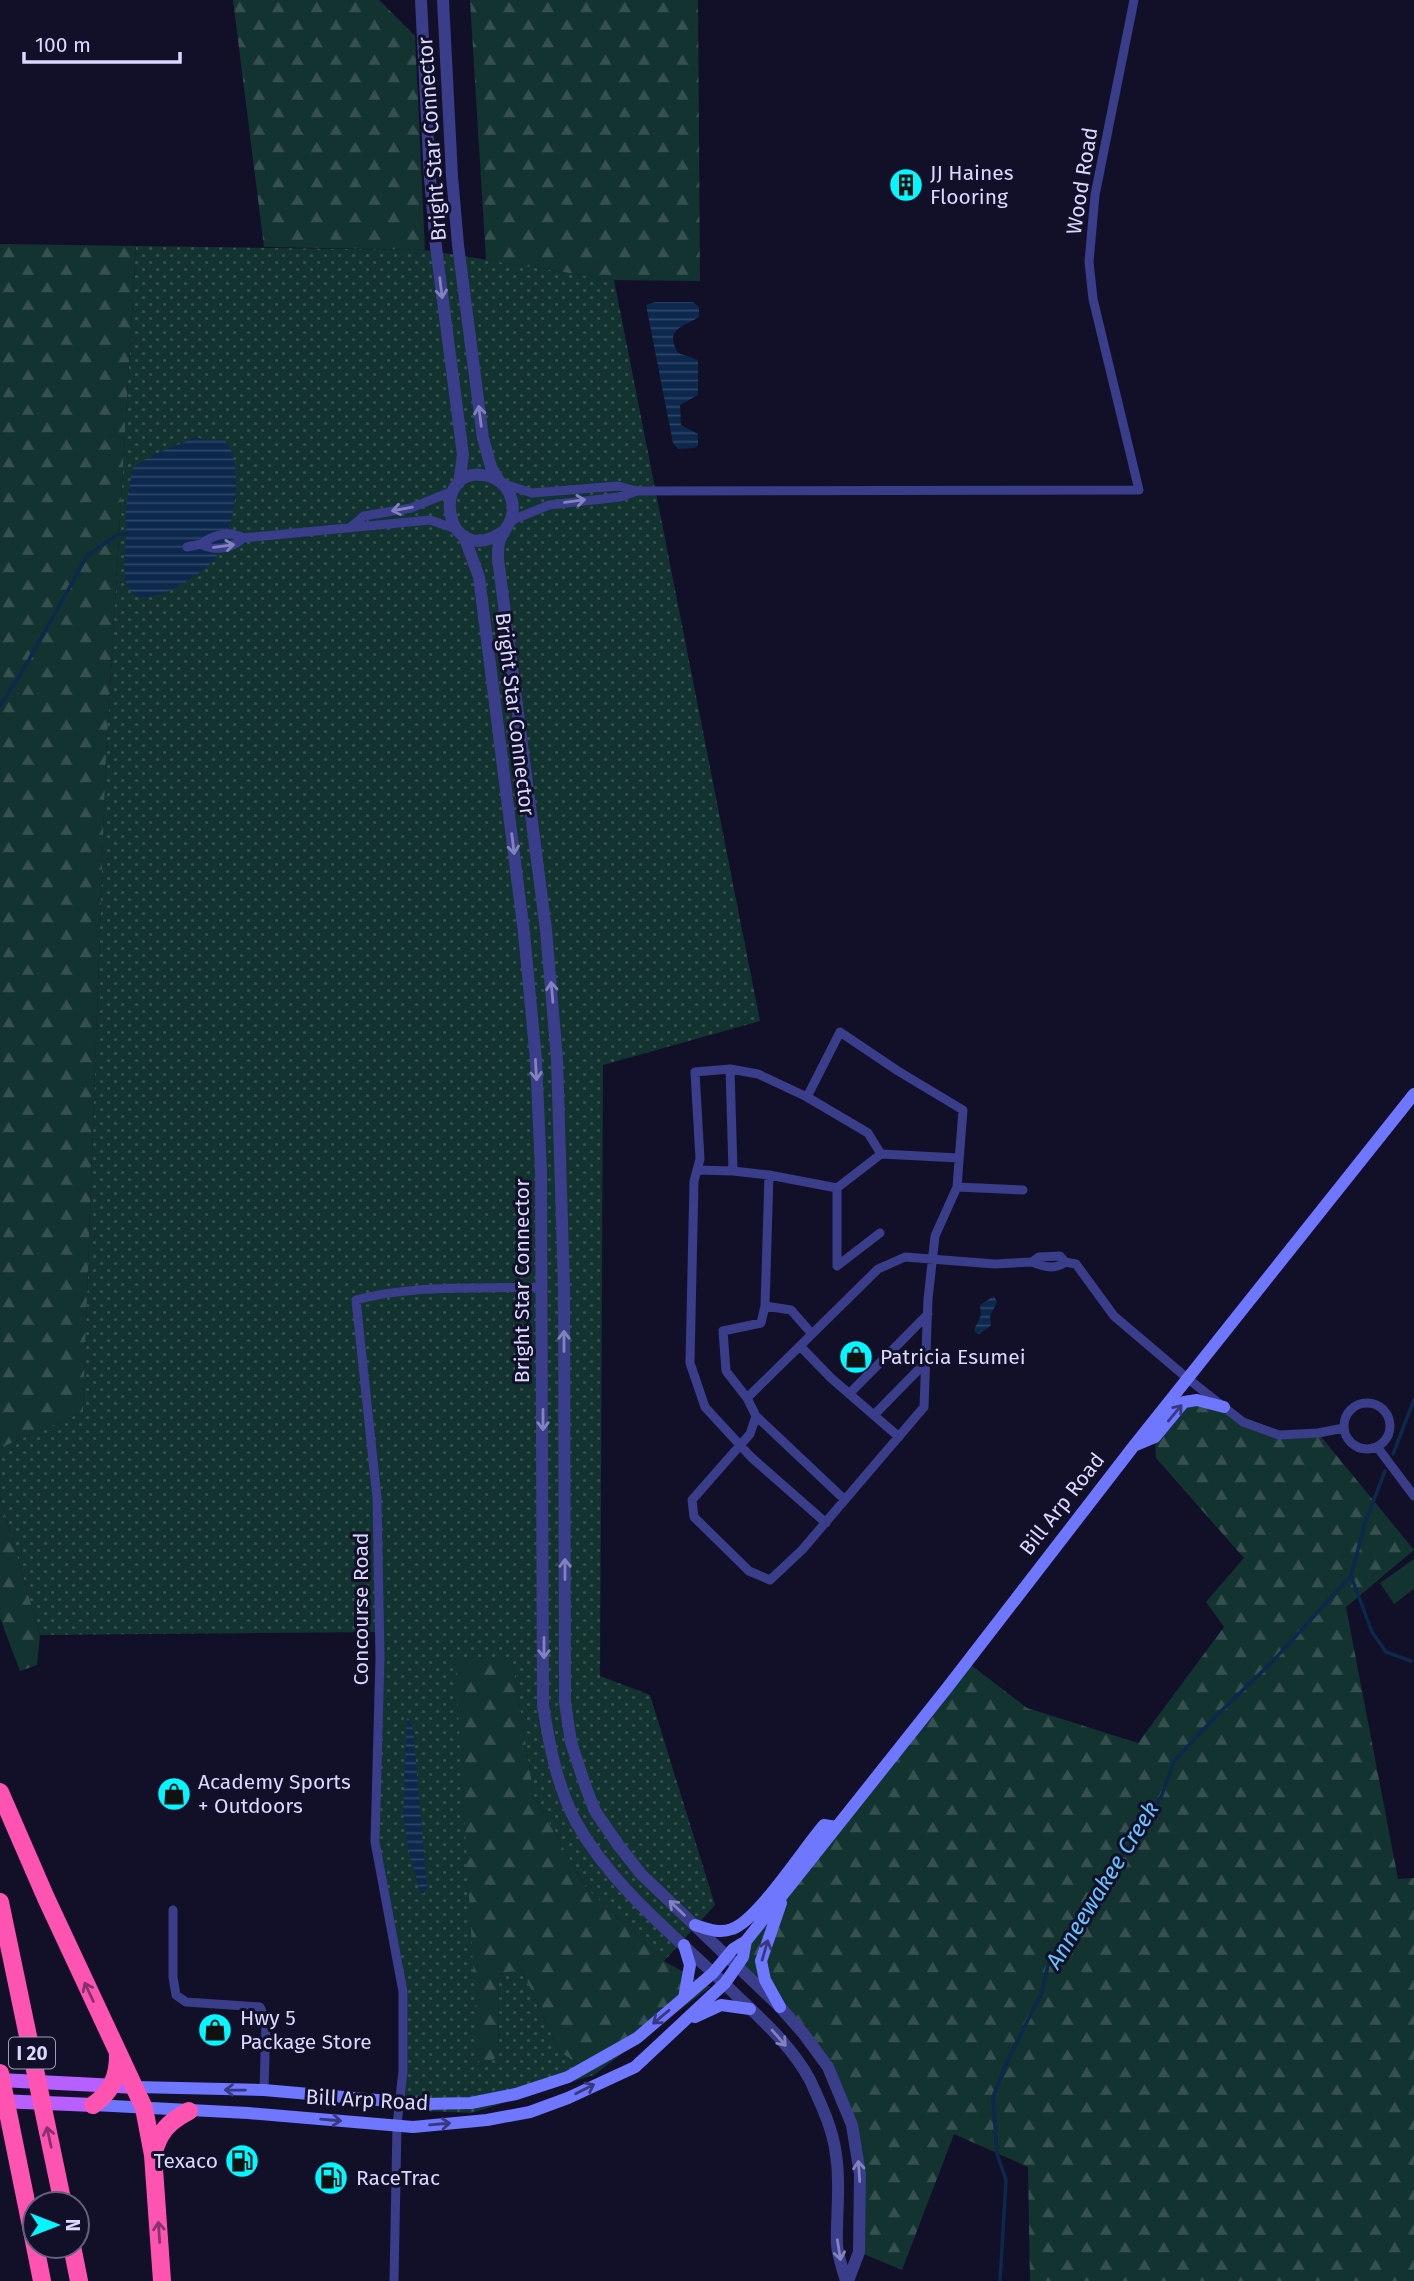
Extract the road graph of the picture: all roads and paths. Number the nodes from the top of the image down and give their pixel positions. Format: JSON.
{"nodes":[{"id":1,"x":422,"y":0,"type":"edge"},
{"id":2,"x":443,"y":0,"type":"edge"},
{"id":3,"x":1134,"y":0,"type":"edge"},
{"id":4,"x":501,"y":482,"type":"junction"},
{"id":5,"x":456,"y":487,"type":"junction"},
{"id":6,"x":637,"y":491,"type":"junction"},
{"id":7,"x":352,"y":526,"type":"junction"},
{"id":8,"x":507,"y":526,"type":"junction"},
{"id":9,"x":460,"y":533,"type":"junction"},
{"id":10,"x":187,"y":547,"type":"dead end"},
{"id":11,"x":730,"y":1069,"type":"junction"},
{"id":12,"x":1414,"y":1094,"type":"edge"},
{"id":13,"x":807,"y":1097,"type":"junction"},
{"id":14,"x":881,"y":1154,"type":"junction"},
{"id":15,"x":959,"y":1158,"type":"junction"},
{"id":16,"x":697,"y":1170,"type":"junction"},
{"id":17,"x":733,"y":1171,"type":"junction"},
{"id":18,"x":769,"y":1175,"type":"junction"},
{"id":19,"x":957,"y":1187,"type":"junction"},
{"id":20,"x":837,"y":1188,"type":"junction"},
{"id":21,"x":1023,"y":1191,"type":"dead end"},
{"id":22,"x":880,"y":1233,"type":"dead end"},
{"id":23,"x":933,"y":1259,"type":"junction"},
{"id":24,"x":542,"y":1287,"type":"junction"},
{"id":25,"x":765,"y":1306,"type":"junction"},
{"id":26,"x":928,"y":1314,"type":"junction"},
{"id":27,"x":812,"y":1334,"type":"junction"},
{"id":28,"x":800,"y":1346,"type":"junction"},
{"id":29,"x":925,"y":1363,"type":"junction"},
{"id":30,"x":1187,"y":1378,"type":"junction"},
{"id":31,"x":849,"y":1394,"type":"junction"},
{"id":32,"x":747,"y":1398,"type":"junction"},
{"id":33,"x":1224,"y":1407,"type":"junction"},
{"id":34,"x":874,"y":1415,"type":"junction"},
{"id":35,"x":756,"y":1416,"type":"junction"},
{"id":36,"x":1344,"y":1428,"type":"junction"},
{"id":37,"x":899,"y":1437,"type":"junction"},
{"id":38,"x":740,"y":1445,"type":"junction"},
{"id":39,"x":1133,"y":1447,"type":"junction"},
{"id":40,"x":1378,"y":1448,"type":"junction"},
{"id":41,"x":1414,"y":1496,"type":"edge"},
{"id":42,"x":845,"y":1500,"type":"junction"},
{"id":43,"x":826,"y":1523,"type":"junction"},
{"id":44,"x":0,"y":1792,"type":"edge"},
{"id":45,"x":835,"y":1827,"type":"junction"},
{"id":46,"x":785,"y":1893,"type":"junction"},
{"id":47,"x":0,"y":1902,"type":"edge"},
{"id":48,"x":173,"y":1910,"type":"dead end"},
{"id":49,"x":695,"y":1925,"type":"junction"},
{"id":50,"x":746,"y":1941,"type":"junction"},
{"id":51,"x":684,"y":1945,"type":"junction"},
{"id":52,"x":726,"y":1956,"type":"junction"},
{"id":53,"x":737,"y":1966,"type":"junction"},
{"id":54,"x":713,"y":1973,"type":"junction"},
{"id":55,"x":725,"y":1983,"type":"junction"},
{"id":56,"x":684,"y":1998,"type":"junction"},
{"id":57,"x":780,"y":2007,"type":"junction"},
{"id":58,"x":750,"y":2009,"type":"junction"},
{"id":59,"x":679,"y":2025,"type":"junction"},
{"id":60,"x":118,"y":2054,"type":"junction"},
{"id":61,"x":0,"y":2073,"type":"edge"},
{"id":62,"x":0,"y":2080,"type":"edge"},
{"id":63,"x":112,"y":2085,"type":"junction"},
{"id":64,"x":136,"y":2087,"type":"junction"},
{"id":65,"x":264,"y":2090,"type":"junction"},
{"id":66,"x":0,"y":2101,"type":"edge"},
{"id":67,"x":398,"y":2103,"type":"junction"},
{"id":68,"x":93,"y":2105,"type":"junction"},
{"id":69,"x":144,"y":2108,"type":"junction"},
{"id":70,"x":189,"y":2111,"type":"junction"},
{"id":71,"x":397,"y":2125,"type":"junction"},
{"id":72,"x":153,"y":2155,"type":"junction"},
{"id":73,"x":24,"y":2190,"type":"edge"},
{"id":74,"x":60,"y":2190,"type":"edge"},
{"id":75,"x":38,"y":2260,"type":"edge"},
{"id":76,"x":75,"y":2260,"type":"edge"},
{"id":77,"x":42,"y":2281,"type":"edge"},
{"id":78,"x":79,"y":2281,"type":"edge"},
{"id":79,"x":162,"y":2281,"type":"edge"},
{"id":80,"x":394,"y":2281,"type":"edge"},
{"id":81,"x":847,"y":2281,"type":"edge"}],
"edges":[{"from":1,"to":5,"type":"street","name":"Bright Star Connector","one_way":true},
{"from":4,"to":2,"type":"street","name":"Bright Star Connector","one_way":true},
{"from":3,"to":6,"type":"street","name":"Wood Road"},
{"from":4,"to":5,"type":"street"},
{"from":4,"to":6,"type":"street"},
{"from":4,"to":8,"type":"street"},
{"from":5,"to":7,"type":"street","one_way":true},
{"from":5,"to":9,"type":"street"},
{"from":8,"to":6,"type":"street","one_way":true},
{"from":7,"to":9,"type":"street"},
{"from":7,"to":10,"type":"street"},
{"from":8,"to":9,"type":"street"},
{"from":49,"to":8,"type":"street","name":"Bright Star Connector","one_way":true},
{"from":9,"to":24,"type":"street","name":"Bright Star Connector","one_way":true},
{"from":11,"to":13,"type":"street"},
{"from":11,"to":16,"type":"street"},
{"from":11,"to":17,"type":"street"},
{"from":12,"to":30,"type":"main road","name":"Bill Arp Road"},
{"from":13,"to":14,"type":"street"},
{"from":13,"to":15,"type":"street"},
{"from":14,"to":15,"type":"street"},
{"from":14,"to":20,"type":"street"},
{"from":15,"to":19,"type":"street"},
{"from":16,"to":17,"type":"street"},
{"from":16,"to":38,"type":"street"},
{"from":17,"to":18,"type":"street"},
{"from":18,"to":20,"type":"street"},
{"from":18,"to":25,"type":"street"},
{"from":19,"to":21,"type":"street"},
{"from":19,"to":23,"type":"street"},
{"from":20,"to":22,"type":"street"},
{"from":23,"to":26,"type":"street"},
{"from":23,"to":27,"type":"street"},
{"from":23,"to":30,"type":"street"},
{"from":24,"to":51,"type":"street","name":"Bright Star Connector","one_way":true},
{"from":24,"to":67,"type":"street","name":"Concourse Road"},
{"from":25,"to":27,"type":"street"},
{"from":25,"to":32,"type":"street"},
{"from":26,"to":29,"type":"street"},
{"from":26,"to":31,"type":"street"},
{"from":27,"to":28,"type":"street"},
{"from":28,"to":31,"type":"street"},
{"from":28,"to":32,"type":"street"},
{"from":29,"to":34,"type":"street"},
{"from":29,"to":37,"type":"street"},
{"from":30,"to":33,"type":"street"},
{"from":30,"to":39,"type":"main road","name":"Bill Arp Road"},
{"from":31,"to":34,"type":"street"},
{"from":32,"to":35,"type":"street"},
{"from":33,"to":36,"type":"street"},
{"from":39,"to":33,"type":"main road","one_way":true},
{"from":34,"to":37,"type":"street"},
{"from":35,"to":38,"type":"street"},
{"from":35,"to":42,"type":"street"},
{"from":36,"to":40,"type":"street"},
{"from":36,"to":40,"type":"street"},
{"from":37,"to":42,"type":"street"},
{"from":38,"to":43,"type":"street"},
{"from":38,"to":43,"type":"street"},
{"from":39,"to":45,"type":"main road","name":"Bill Arp Road"},
{"from":40,"to":41,"type":"street"},
{"from":42,"to":43,"type":"street"},
{"from":60,"to":44,"type":"highway","one_way":true},
{"from":45,"to":46,"type":"main road","name":"Bill Arp Road"},
{"from":45,"to":49,"type":"main road"},
{"from":46,"to":50,"type":"main road","name":"Bill Arp Road"},
{"from":57,"to":46,"type":"main road","one_way":true},
{"from":74,"to":47,"type":"highway","number":"I 20","one_way":true},
{"from":48,"to":65,"type":"street"},
{"from":49,"to":52,"type":"street","name":"Bright Star Connector"},
{"from":50,"to":52,"type":"main road","name":"Bill Arp Road"},
{"from":50,"to":53,"type":"main road","name":"Bill Arp Road"},
{"from":51,"to":54,"type":"street","name":"Bright Star Connector"},
{"from":51,"to":56,"type":"main road"},
{"from":52,"to":53,"type":"street","name":"Bright Star Connector"},
{"from":52,"to":54,"type":"main road","name":"Bill Arp Road"},
{"from":53,"to":55,"type":"main road","name":"Bill Arp Road"},
{"from":53,"to":57,"type":"street","name":"Bright Star Connector"},
{"from":54,"to":55,"type":"street","name":"Bright Star Connector"},
{"from":54,"to":56,"type":"main road","name":"Bill Arp Road"},
{"from":55,"to":58,"type":"street","name":"Bright Star Connector"},
{"from":55,"to":59,"type":"main road","name":"Bill Arp Road"},
{"from":56,"to":67,"type":"main road","name":"Bill Arp Road","one_way":true},
{"from":81,"to":57,"type":"street","name":"Bright Star Connector","one_way":true},
{"from":58,"to":59,"type":"main road"},
{"from":58,"to":81,"type":"street","name":"Bright Star Connector","one_way":true},
{"from":71,"to":59,"type":"main road","name":"Bill Arp Road","one_way":true},
{"from":60,"to":63,"type":"highway"},
{"from":60,"to":64,"type":"highway"},
{"from":61,"to":73,"type":"highway","number":"I 20"},
{"from":62,"to":63,"type":"main road","name":"Bill Arp Road"},
{"from":63,"to":64,"type":"main road","name":"Bill Arp Road"},
{"from":63,"to":68,"type":"highway"},
{"from":65,"to":64,"type":"main road","name":"Bill Arp Road","one_way":true},
{"from":64,"to":69,"type":"highway"},
{"from":65,"to":67,"type":"main road","name":"Bill Arp Road"},
{"from":66,"to":68,"type":"main road","name":"Bill Arp Road"},
{"from":67,"to":71,"type":"street"},
{"from":68,"to":69,"type":"main road","name":"Bill Arp Road"},
{"from":69,"to":70,"type":"main road","name":"Bill Arp Road"},
{"from":69,"to":72,"type":"highway"},
{"from":70,"to":71,"type":"main road","name":"Bill Arp Road","one_way":true},
{"from":70,"to":72,"type":"highway"},
{"from":71,"to":80,"type":"street"},
{"from":79,"to":72,"type":"highway","one_way":true},
{"from":75,"to":77,"type":"highway","number":"I 20"},
{"from":76,"to":78,"type":"highway"}]}
